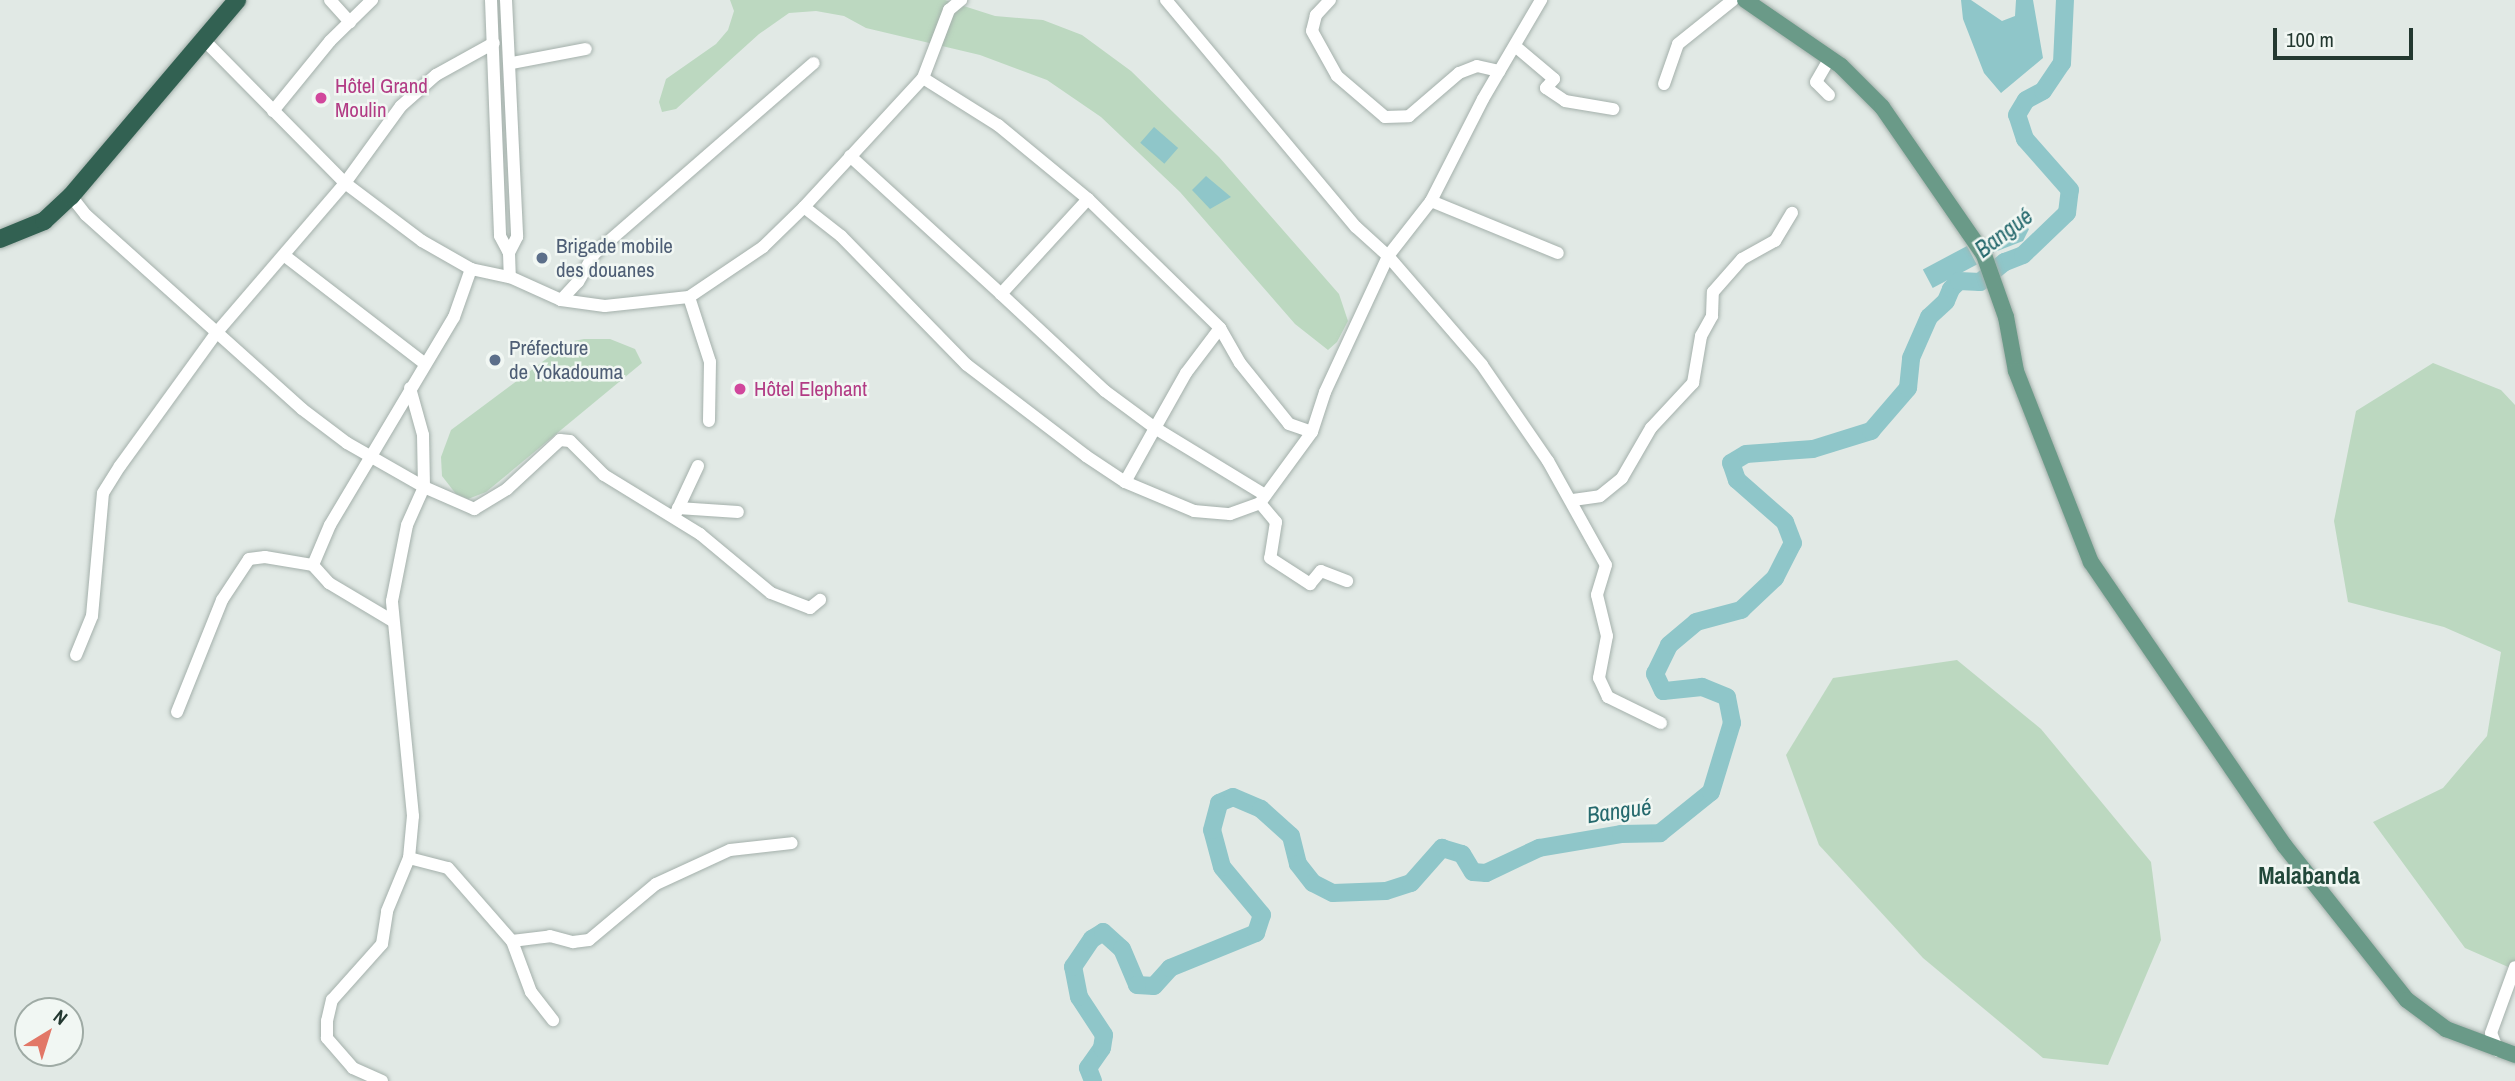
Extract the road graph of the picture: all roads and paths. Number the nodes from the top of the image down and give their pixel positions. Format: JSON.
{"nodes":[{"id":1,"x":237,"y":0,"type":"edge"},
{"id":2,"x":330,"y":0,"type":"edge"},
{"id":3,"x":372,"y":0,"type":"edge"},
{"id":4,"x":491,"y":0,"type":"edge"},
{"id":5,"x":506,"y":0,"type":"edge"},
{"id":6,"x":961,"y":0,"type":"edge"},
{"id":7,"x":1166,"y":0,"type":"edge"},
{"id":8,"x":1329,"y":0,"type":"edge"},
{"id":9,"x":1541,"y":0,"type":"edge"},
{"id":10,"x":1745,"y":1,"type":"edge"},
{"id":11,"x":350,"y":22,"type":"junction"},
{"id":12,"x":204,"y":40,"type":"junction"},
{"id":13,"x":494,"y":43,"type":"junction"},
{"id":14,"x":1515,"y":46,"type":"junction"},
{"id":15,"x":586,"y":49,"type":"dead end"},
{"id":16,"x":1830,"y":58,"type":"junction"},
{"id":17,"x":512,"y":63,"type":"junction"},
{"id":18,"x":814,"y":63,"type":"dead end"},
{"id":19,"x":1499,"y":71,"type":"junction"},
{"id":20,"x":923,"y":78,"type":"junction"},
{"id":21,"x":1664,"y":85,"type":"dead end"},
{"id":22,"x":1829,"y":95,"type":"dead end"},
{"id":23,"x":1613,"y":109,"type":"dead end"},
{"id":24,"x":273,"y":111,"type":"junction"},
{"id":25,"x":850,"y":156,"type":"junction"},
{"id":26,"x":345,"y":183,"type":"junction"},
{"id":27,"x":71,"y":196,"type":"junction"},
{"id":28,"x":1088,"y":199,"type":"junction"},
{"id":29,"x":1431,"y":201,"type":"junction"},
{"id":30,"x":804,"y":206,"type":"junction"},
{"id":31,"x":1792,"y":213,"type":"dead end"},
{"id":32,"x":0,"y":239,"type":"edge"},
{"id":33,"x":509,"y":253,"type":"junction"},
{"id":34,"x":1558,"y":253,"type":"dead end"},
{"id":35,"x":285,"y":256,"type":"junction"},
{"id":36,"x":1388,"y":256,"type":"junction"},
{"id":37,"x":471,"y":269,"type":"junction"},
{"id":38,"x":510,"y":277,"type":"junction"},
{"id":39,"x":1001,"y":294,"type":"junction"},
{"id":40,"x":689,"y":297,"type":"junction"},
{"id":41,"x":561,"y":300,"type":"junction"},
{"id":42,"x":1220,"y":328,"type":"junction"},
{"id":43,"x":217,"y":332,"type":"junction"},
{"id":44,"x":425,"y":363,"type":"junction"},
{"id":45,"x":410,"y":388,"type":"junction"},
{"id":46,"x":709,"y":421,"type":"dead end"},
{"id":47,"x":1155,"y":428,"type":"junction"},
{"id":48,"x":1312,"y":432,"type":"junction"},
{"id":49,"x":369,"y":456,"type":"junction"},
{"id":50,"x":698,"y":466,"type":"dead end"},
{"id":51,"x":1125,"y":482,"type":"junction"},
{"id":52,"x":424,"y":488,"type":"junction"},
{"id":53,"x":1263,"y":499,"type":"junction"},
{"id":54,"x":1573,"y":500,"type":"junction"},
{"id":55,"x":676,"y":512,"type":"junction"},
{"id":56,"x":738,"y":512,"type":"dead end"},
{"id":57,"x":313,"y":565,"type":"junction"},
{"id":58,"x":1347,"y":581,"type":"dead end"},
{"id":59,"x":820,"y":600,"type":"dead end"},
{"id":60,"x":391,"y":620,"type":"junction"},
{"id":61,"x":76,"y":655,"type":"dead end"},
{"id":62,"x":177,"y":712,"type":"dead end"},
{"id":63,"x":1661,"y":723,"type":"dead end"},
{"id":64,"x":792,"y":843,"type":"dead end"},
{"id":65,"x":409,"y":858,"type":"junction"},
{"id":66,"x":512,"y":941,"type":"junction"},
{"id":67,"x":2515,"y":967,"type":"edge"},
{"id":68,"x":553,"y":1020,"type":"dead end"},
{"id":69,"x":2498,"y":1051,"type":"junction"},
{"id":70,"x":2515,"y":1055,"type":"edge"},
{"id":71,"x":382,"y":1081,"type":"edge"}],
"edges":[{"from":1,"to":12,"type":"highway"},
{"from":2,"to":11,"type":"street"},
{"from":3,"to":11,"type":"street"},
{"from":4,"to":13,"type":"street"},
{"from":5,"to":17,"type":"street"},
{"from":6,"to":20,"type":"street"},
{"from":7,"to":36,"type":"street"},
{"from":8,"to":19,"type":"street"},
{"from":9,"to":14,"type":"street"},
{"from":10,"to":16,"type":"main road"},
{"from":10,"to":21,"type":"street"},
{"from":11,"to":24,"type":"street"},
{"from":12,"to":24,"type":"street"},
{"from":12,"to":27,"type":"highway"},
{"from":13,"to":26,"type":"street"},
{"from":13,"to":33,"type":"street"},
{"from":14,"to":19,"type":"street"},
{"from":14,"to":23,"type":"street"},
{"from":15,"to":17,"type":"street"},
{"from":16,"to":22,"type":"street"},
{"from":16,"to":69,"type":"main road"},
{"from":17,"to":33,"type":"street"},
{"from":18,"to":41,"type":"street"},
{"from":19,"to":29,"type":"street"},
{"from":20,"to":25,"type":"street"},
{"from":20,"to":28,"type":"street"},
{"from":24,"to":26,"type":"street"},
{"from":25,"to":30,"type":"street"},
{"from":25,"to":39,"type":"street"},
{"from":26,"to":35,"type":"street"},
{"from":26,"to":37,"type":"street"},
{"from":27,"to":32,"type":"highway"},
{"from":27,"to":43,"type":"street"},
{"from":28,"to":39,"type":"street"},
{"from":28,"to":42,"type":"street"},
{"from":29,"to":34,"type":"street"},
{"from":29,"to":36,"type":"street"},
{"from":30,"to":40,"type":"street"},
{"from":30,"to":51,"type":"street"},
{"from":31,"to":54,"type":"street"},
{"from":33,"to":38,"type":"street"},
{"from":35,"to":43,"type":"street"},
{"from":35,"to":44,"type":"street"},
{"from":36,"to":48,"type":"street"},
{"from":36,"to":54,"type":"street"},
{"from":37,"to":38,"type":"street"},
{"from":37,"to":44,"type":"street"},
{"from":38,"to":41,"type":"street"},
{"from":39,"to":47,"type":"street"},
{"from":40,"to":41,"type":"street"},
{"from":40,"to":46,"type":"street"},
{"from":42,"to":47,"type":"street"},
{"from":42,"to":48,"type":"street"},
{"from":43,"to":49,"type":"street"},
{"from":43,"to":61,"type":"street"},
{"from":44,"to":45,"type":"street"},
{"from":45,"to":49,"type":"street"},
{"from":45,"to":52,"type":"street"},
{"from":47,"to":51,"type":"street"},
{"from":47,"to":53,"type":"street"},
{"from":48,"to":53,"type":"street"},
{"from":49,"to":52,"type":"street"},
{"from":49,"to":57,"type":"street"},
{"from":50,"to":55,"type":"street"},
{"from":51,"to":53,"type":"street"},
{"from":52,"to":55,"type":"street"},
{"from":52,"to":60,"type":"street"},
{"from":53,"to":58,"type":"street"},
{"from":54,"to":63,"type":"street"},
{"from":55,"to":56,"type":"street"},
{"from":55,"to":59,"type":"street"},
{"from":57,"to":60,"type":"street"},
{"from":57,"to":62,"type":"street"},
{"from":60,"to":65,"type":"street"},
{"from":64,"to":66,"type":"street"},
{"from":65,"to":66,"type":"street"},
{"from":65,"to":71,"type":"street"},
{"from":66,"to":68,"type":"street"},
{"from":67,"to":69,"type":"street"},
{"from":69,"to":70,"type":"main road"}]}
